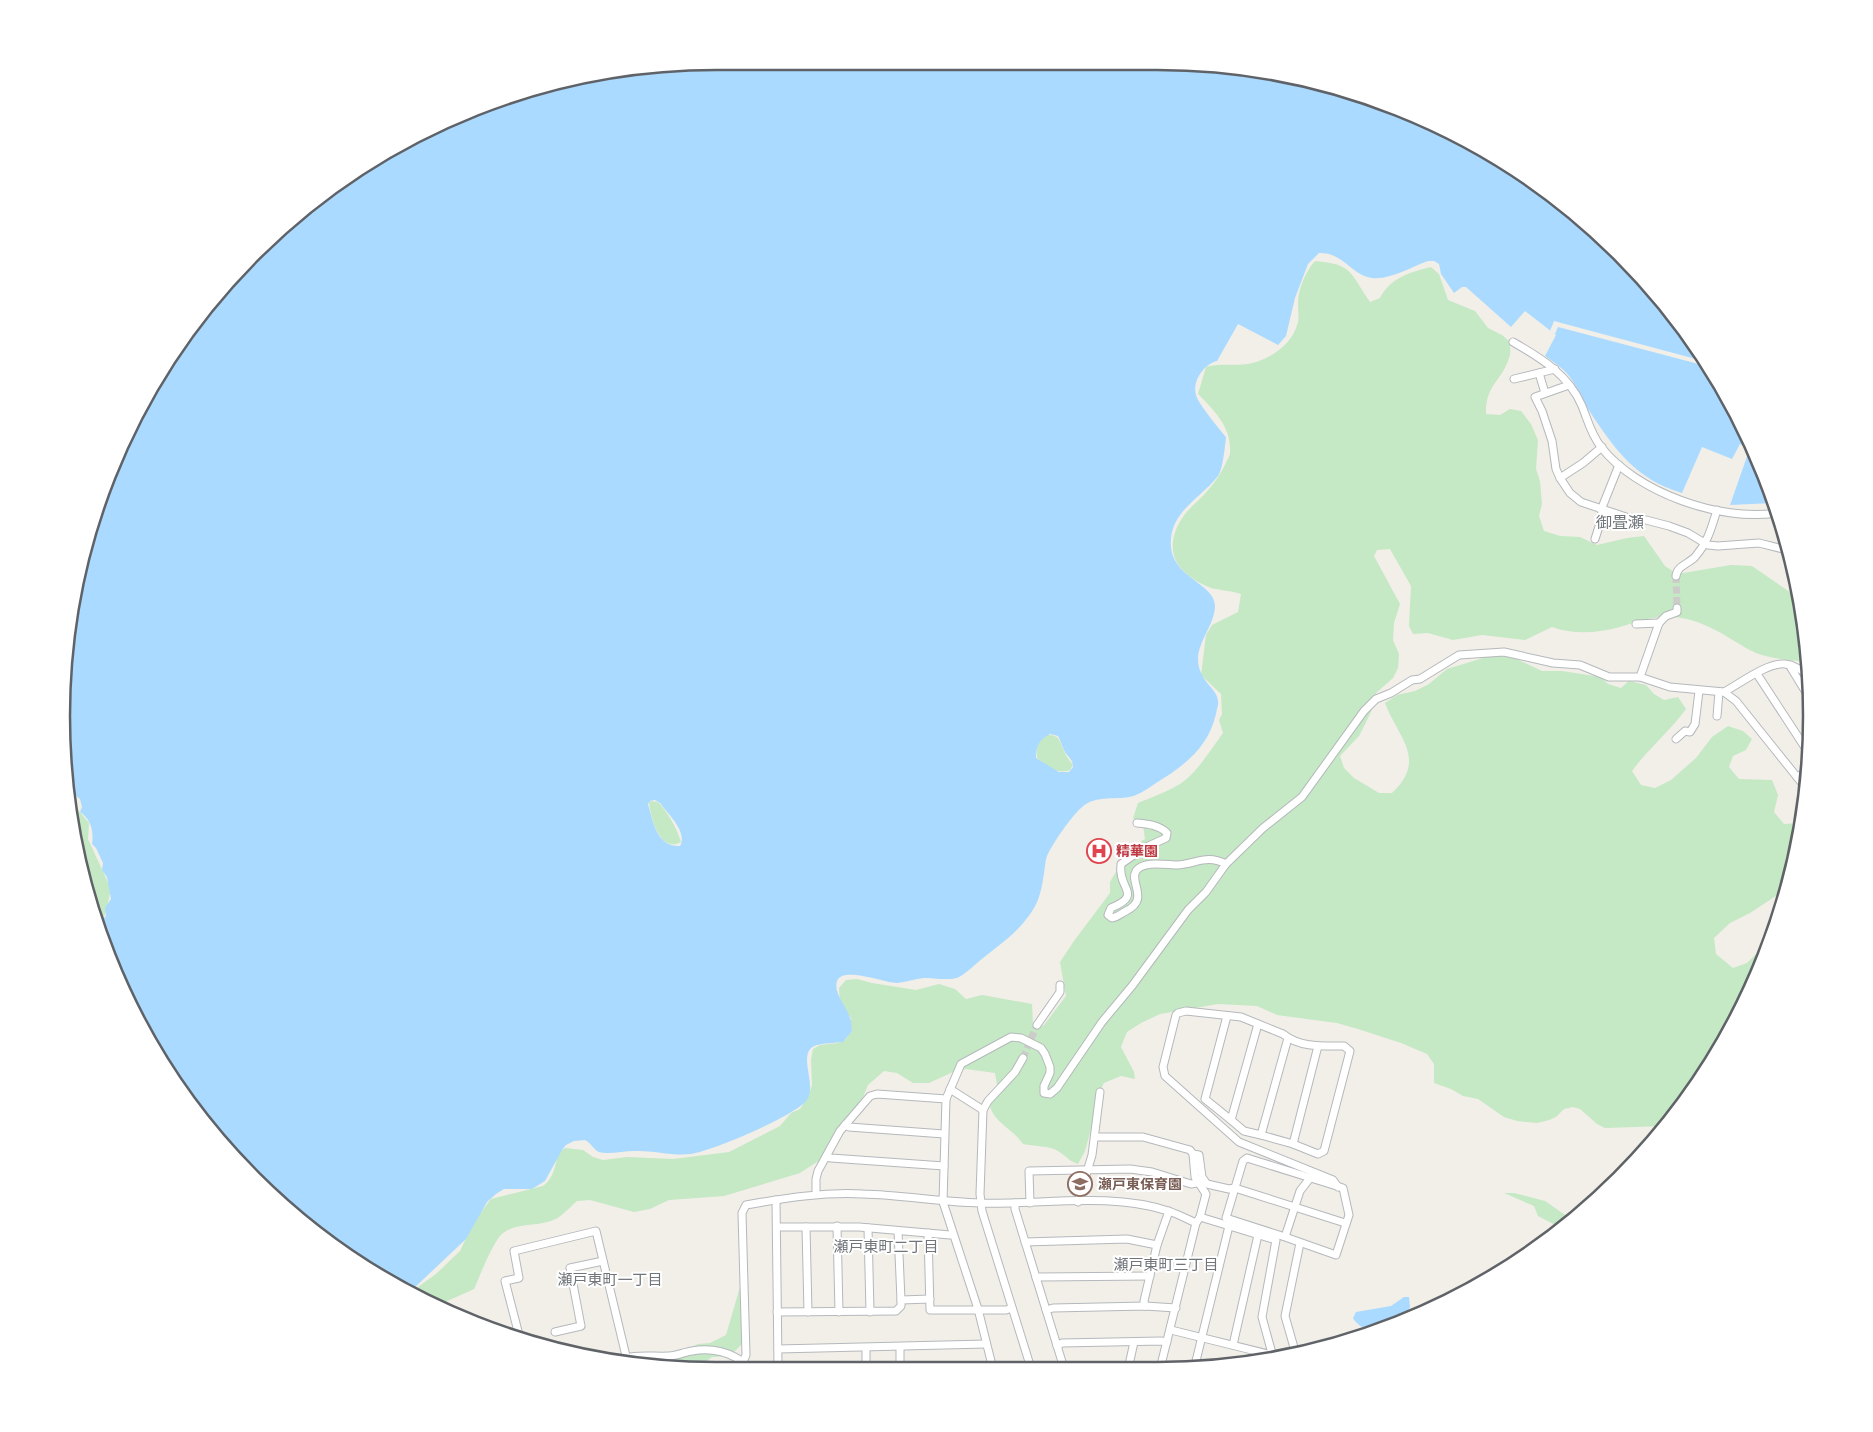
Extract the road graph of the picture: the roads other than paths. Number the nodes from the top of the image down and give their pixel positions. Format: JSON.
{"nodes":[{"id":1,"x":1514,"y":342,"type":"dead end"},
{"id":2,"x":1555,"y":369,"type":"junction"},
{"id":3,"x":1539,"y":373,"type":"junction"},
{"id":4,"x":1514,"y":379,"type":"dead end"},
{"id":5,"x":1569,"y":385,"type":"junction"},
{"id":6,"x":1545,"y":393,"type":"junction"},
{"id":7,"x":1602,"y":447,"type":"junction"},
{"id":8,"x":1618,"y":465,"type":"junction"},
{"id":9,"x":1560,"y":478,"type":"junction"},
{"id":10,"x":1602,"y":510,"type":"junction"},
{"id":11,"x":1717,"y":510,"type":"junction"},
{"id":12,"x":1771,"y":514,"type":"edge"},
{"id":13,"x":1595,"y":539,"type":"dead end"},
{"id":14,"x":1706,"y":543,"type":"junction"},
{"id":15,"x":1781,"y":548,"type":"edge"},
{"id":16,"x":1676,"y":576,"type":"dead end"},
{"id":17,"x":1677,"y":608,"type":"dead end"},
{"id":18,"x":1659,"y":623,"type":"junction"},
{"id":19,"x":1636,"y":624,"type":"dead end"},
{"id":20,"x":1791,"y":666,"type":"junction"},
{"id":21,"x":1802,"y":670,"type":"edge"},
{"id":22,"x":1757,"y":674,"type":"junction"},
{"id":23,"x":1640,"y":677,"type":"junction"},
{"id":24,"x":1802,"y":686,"type":"edge"},
{"id":25,"x":1699,"y":691,"type":"junction"},
{"id":26,"x":1722,"y":692,"type":"junction"},
{"id":27,"x":1716,"y":716,"type":"dead end"},
{"id":28,"x":1676,"y":739,"type":"dead end"},
{"id":29,"x":1802,"y":743,"type":"edge"},
{"id":30,"x":1800,"y":775,"type":"edge"},
{"id":31,"x":1797,"y":777,"type":"junction"},
{"id":32,"x":1799,"y":780,"type":"edge"},
{"id":33,"x":1137,"y":823,"type":"dead end"},
{"id":34,"x":1226,"y":864,"type":"junction"},
{"id":35,"x":1060,"y":985,"type":"dead end"},
{"id":36,"x":1227,"y":1016,"type":"junction"},
{"id":37,"x":1258,"y":1024,"type":"junction"},
{"id":38,"x":1037,"y":1025,"type":"tunnel mouth"},
{"id":39,"x":1288,"y":1038,"type":"junction"},
{"id":40,"x":1318,"y":1046,"type":"junction"},
{"id":41,"x":1023,"y":1058,"type":"tunnel mouth"},
{"id":42,"x":950,"y":1089,"type":"junction"},
{"id":43,"x":1100,"y":1092,"type":"dead end"},
{"id":44,"x":946,"y":1099,"type":"junction"},
{"id":45,"x":983,"y":1110,"type":"junction"},
{"id":46,"x":1231,"y":1120,"type":"junction"},
{"id":47,"x":845,"y":1125,"type":"junction"},
{"id":48,"x":944,"y":1134,"type":"junction"},
{"id":49,"x":1262,"y":1135,"type":"junction"},
{"id":50,"x":1095,"y":1137,"type":"junction"},
{"id":51,"x":1293,"y":1144,"type":"junction"},
{"id":52,"x":1193,"y":1154,"type":"junction"},
{"id":53,"x":826,"y":1156,"type":"junction"},
{"id":54,"x":944,"y":1166,"type":"junction"},
{"id":55,"x":1088,"y":1170,"type":"junction"},
{"id":56,"x":1310,"y":1178,"type":"junction"},
{"id":57,"x":1197,"y":1183,"type":"junction"},
{"id":58,"x":1338,"y":1186,"type":"junction"},
{"id":59,"x":1235,"y":1188,"type":"junction"},
{"id":60,"x":816,"y":1194,"type":"junction"},
{"id":61,"x":776,"y":1200,"type":"junction"},
{"id":62,"x":943,"y":1202,"type":"junction"},
{"id":63,"x":1078,"y":1202,"type":"junction"},
{"id":64,"x":981,"y":1203,"type":"junction"},
{"id":65,"x":1014,"y":1203,"type":"junction"},
{"id":66,"x":1030,"y":1203,"type":"junction"},
{"id":67,"x":1294,"y":1206,"type":"junction"},
{"id":68,"x":1169,"y":1211,"type":"junction"},
{"id":69,"x":1198,"y":1220,"type":"junction"},
{"id":70,"x":1345,"y":1222,"type":"junction"},
{"id":71,"x":837,"y":1226,"type":"junction"},
{"id":72,"x":1229,"y":1226,"type":"junction"},
{"id":73,"x":777,"y":1227,"type":"junction"},
{"id":74,"x":806,"y":1227,"type":"junction"},
{"id":75,"x":868,"y":1228,"type":"junction"},
{"id":76,"x":898,"y":1231,"type":"junction"},
{"id":77,"x":928,"y":1233,"type":"junction"},
{"id":78,"x":953,"y":1234,"type":"junction"},
{"id":79,"x":1258,"y":1235,"type":"junction"},
{"id":80,"x":1286,"y":1237,"type":"junction"},
{"id":81,"x":1025,"y":1242,"type":"junction"},
{"id":82,"x":1300,"y":1242,"type":"junction"},
{"id":83,"x":1157,"y":1245,"type":"junction"},
{"id":84,"x":603,"y":1261,"type":"junction"},
{"id":85,"x":1150,"y":1276,"type":"junction"},
{"id":86,"x":1036,"y":1278,"type":"junction"},
{"id":87,"x":930,"y":1299,"type":"junction"},
{"id":88,"x":901,"y":1300,"type":"junction"},
{"id":89,"x":1144,"y":1306,"type":"junction"},
{"id":90,"x":1012,"y":1308,"type":"junction"},
{"id":91,"x":1176,"y":1308,"type":"junction"},
{"id":92,"x":978,"y":1309,"type":"junction"},
{"id":93,"x":1046,"y":1310,"type":"junction"},
{"id":94,"x":777,"y":1312,"type":"junction"},
{"id":95,"x":808,"y":1312,"type":"junction"},
{"id":96,"x":839,"y":1312,"type":"junction"},
{"id":97,"x":870,"y":1312,"type":"junction"},
{"id":98,"x":1171,"y":1330,"type":"junction"},
{"id":99,"x":518,"y":1331,"type":"edge"},
{"id":100,"x":555,"y":1332,"type":"dead end"},
{"id":101,"x":1202,"y":1338,"type":"junction"},
{"id":102,"x":1134,"y":1342,"type":"junction"},
{"id":103,"x":1167,"y":1342,"type":"junction"},
{"id":104,"x":986,"y":1344,"type":"junction"},
{"id":105,"x":1233,"y":1345,"type":"junction"},
{"id":106,"x":1057,"y":1346,"type":"junction"},
{"id":107,"x":900,"y":1347,"type":"junction"},
{"id":108,"x":1294,"y":1347,"type":"edge"},
{"id":109,"x":866,"y":1348,"type":"junction"},
{"id":110,"x":778,"y":1349,"type":"junction"},
{"id":111,"x":1271,"y":1352,"type":"edge"},
{"id":112,"x":1262,"y":1353,"type":"edge"},
{"id":113,"x":626,"y":1356,"type":"edge"},
{"id":114,"x":632,"y":1356,"type":"edge"},
{"id":115,"x":1196,"y":1361,"type":"edge"},
{"id":116,"x":741,"y":1362,"type":"edge"},
{"id":117,"x":745,"y":1362,"type":"edge"},
{"id":118,"x":778,"y":1362,"type":"edge"},
{"id":119,"x":866,"y":1362,"type":"edge"},
{"id":120,"x":900,"y":1362,"type":"edge"},
{"id":121,"x":991,"y":1362,"type":"edge"},
{"id":122,"x":1029,"y":1362,"type":"edge"},
{"id":123,"x":1062,"y":1362,"type":"edge"},
{"id":124,"x":1130,"y":1362,"type":"edge"},
{"id":125,"x":1163,"y":1362,"type":"edge"}],
"edges":[{"from":1,"to":2,"type":"street"},
{"from":2,"to":3,"type":"street"},
{"from":2,"to":5,"type":"street"},
{"from":3,"to":4,"type":"street"},
{"from":3,"to":6,"type":"street"},
{"from":5,"to":6,"type":"street"},
{"from":5,"to":7,"type":"street"},
{"from":6,"to":9,"type":"street"},
{"from":7,"to":8,"type":"street"},
{"from":7,"to":9,"type":"street"},
{"from":8,"to":10,"type":"street"},
{"from":8,"to":11,"type":"street"},
{"from":9,"to":10,"type":"street"},
{"from":10,"to":13,"type":"street"},
{"from":10,"to":14,"type":"street"},
{"from":11,"to":12,"type":"street"},
{"from":11,"to":14,"type":"street"},
{"from":14,"to":15,"type":"street"},
{"from":14,"to":16,"type":"street"},
{"from":17,"to":18,"type":"street"},
{"from":18,"to":19,"type":"street"},
{"from":18,"to":23,"type":"street"},
{"from":20,"to":21,"type":"street"},
{"from":20,"to":22,"type":"street"},
{"from":20,"to":24,"type":"street"},
{"from":22,"to":26,"type":"street"},
{"from":22,"to":29,"type":"street"},
{"from":23,"to":25,"type":"street"},
{"from":23,"to":34,"type":"street"},
{"from":25,"to":26,"type":"street"},
{"from":25,"to":28,"type":"street"},
{"from":26,"to":27,"type":"street"},
{"from":26,"to":31,"type":"street"},
{"from":30,"to":31,"type":"street"},
{"from":31,"to":32,"type":"street"},
{"from":33,"to":34,"type":"street"},
{"from":34,"to":42,"type":"street"},
{"from":35,"to":38,"type":"street"},
{"from":36,"to":37,"type":"street"},
{"from":36,"to":46,"type":"street"},
{"from":36,"to":58,"type":"street"},
{"from":37,"to":39,"type":"street"},
{"from":37,"to":46,"type":"street"},
{"from":39,"to":40,"type":"street"},
{"from":39,"to":49,"type":"street"},
{"from":40,"to":51,"type":"street"},
{"from":40,"to":51,"type":"street"},
{"from":41,"to":45,"type":"street"},
{"from":42,"to":44,"type":"street"},
{"from":42,"to":45,"type":"street"},
{"from":43,"to":50,"type":"street"},
{"from":44,"to":47,"type":"street"},
{"from":44,"to":48,"type":"street"},
{"from":45,"to":64,"type":"street"},
{"from":46,"to":49,"type":"street"},
{"from":47,"to":48,"type":"street"},
{"from":47,"to":53,"type":"street"},
{"from":48,"to":54,"type":"street"},
{"from":49,"to":51,"type":"street"},
{"from":50,"to":52,"type":"street"},
{"from":50,"to":55,"type":"street"},
{"from":52,"to":57,"type":"street"},
{"from":52,"to":59,"type":"street"},
{"from":53,"to":54,"type":"street"},
{"from":53,"to":60,"type":"street"},
{"from":54,"to":62,"type":"street"},
{"from":55,"to":57,"type":"street"},
{"from":55,"to":63,"type":"street"},
{"from":55,"to":66,"type":"street"},
{"from":56,"to":58,"type":"street"},
{"from":56,"to":59,"type":"street"},
{"from":56,"to":67,"type":"street"},
{"from":57,"to":69,"type":"street"},
{"from":58,"to":70,"type":"street"},
{"from":59,"to":67,"type":"street"},
{"from":59,"to":80,"type":"street"},
{"from":60,"to":61,"type":"street"},
{"from":60,"to":62,"type":"street"},
{"from":61,"to":73,"type":"street"},
{"from":61,"to":117,"type":"street"},
{"from":62,"to":64,"type":"street"},
{"from":62,"to":78,"type":"street"},
{"from":63,"to":66,"type":"street"},
{"from":63,"to":68,"type":"street"},
{"from":64,"to":65,"type":"street"},
{"from":64,"to":90,"type":"street"},
{"from":65,"to":66,"type":"street"},
{"from":65,"to":81,"type":"street"},
{"from":67,"to":70,"type":"street"},
{"from":67,"to":80,"type":"street"},
{"from":68,"to":69,"type":"street"},
{"from":68,"to":83,"type":"street"},
{"from":69,"to":72,"type":"street"},
{"from":69,"to":91,"type":"street"},
{"from":70,"to":82,"type":"street"},
{"from":71,"to":74,"type":"street"},
{"from":71,"to":75,"type":"street"},
{"from":71,"to":96,"type":"street"},
{"from":72,"to":79,"type":"street"},
{"from":72,"to":101,"type":"street"},
{"from":73,"to":74,"type":"street"},
{"from":73,"to":94,"type":"street"},
{"from":74,"to":95,"type":"street"},
{"from":75,"to":76,"type":"street"},
{"from":75,"to":97,"type":"street"},
{"from":76,"to":77,"type":"street"},
{"from":76,"to":88,"type":"street"},
{"from":77,"to":78,"type":"street"},
{"from":77,"to":87,"type":"street"},
{"from":78,"to":92,"type":"street"},
{"from":79,"to":105,"type":"street"},
{"from":79,"to":111,"type":"street"},
{"from":80,"to":82,"type":"street"},
{"from":81,"to":83,"type":"street"},
{"from":81,"to":86,"type":"street"},
{"from":82,"to":108,"type":"street"},
{"from":83,"to":85,"type":"street"},
{"from":84,"to":99,"type":"street"},
{"from":84,"to":100,"type":"street"},
{"from":84,"to":113,"type":"street"},
{"from":85,"to":86,"type":"street"},
{"from":85,"to":89,"type":"street"},
{"from":86,"to":93,"type":"street"},
{"from":87,"to":88,"type":"street"},
{"from":87,"to":92,"type":"street"},
{"from":88,"to":97,"type":"street"},
{"from":89,"to":91,"type":"street"},
{"from":89,"to":93,"type":"street"},
{"from":90,"to":92,"type":"street"},
{"from":90,"to":122,"type":"street"},
{"from":91,"to":98,"type":"street"},
{"from":92,"to":104,"type":"street"},
{"from":93,"to":106,"type":"street"},
{"from":94,"to":95,"type":"street"},
{"from":94,"to":110,"type":"street"},
{"from":95,"to":96,"type":"street"},
{"from":96,"to":97,"type":"street"},
{"from":98,"to":101,"type":"street"},
{"from":98,"to":103,"type":"street"},
{"from":101,"to":105,"type":"street"},
{"from":101,"to":115,"type":"street"},
{"from":102,"to":103,"type":"street"},
{"from":102,"to":106,"type":"street"},
{"from":102,"to":124,"type":"street"},
{"from":103,"to":125,"type":"street"},
{"from":104,"to":107,"type":"street"},
{"from":104,"to":121,"type":"street"},
{"from":105,"to":112,"type":"street"},
{"from":106,"to":123,"type":"street"},
{"from":107,"to":109,"type":"street"},
{"from":107,"to":120,"type":"street"},
{"from":109,"to":110,"type":"street"},
{"from":109,"to":119,"type":"street"},
{"from":110,"to":118,"type":"street"},
{"from":114,"to":116,"type":"street"}]}
